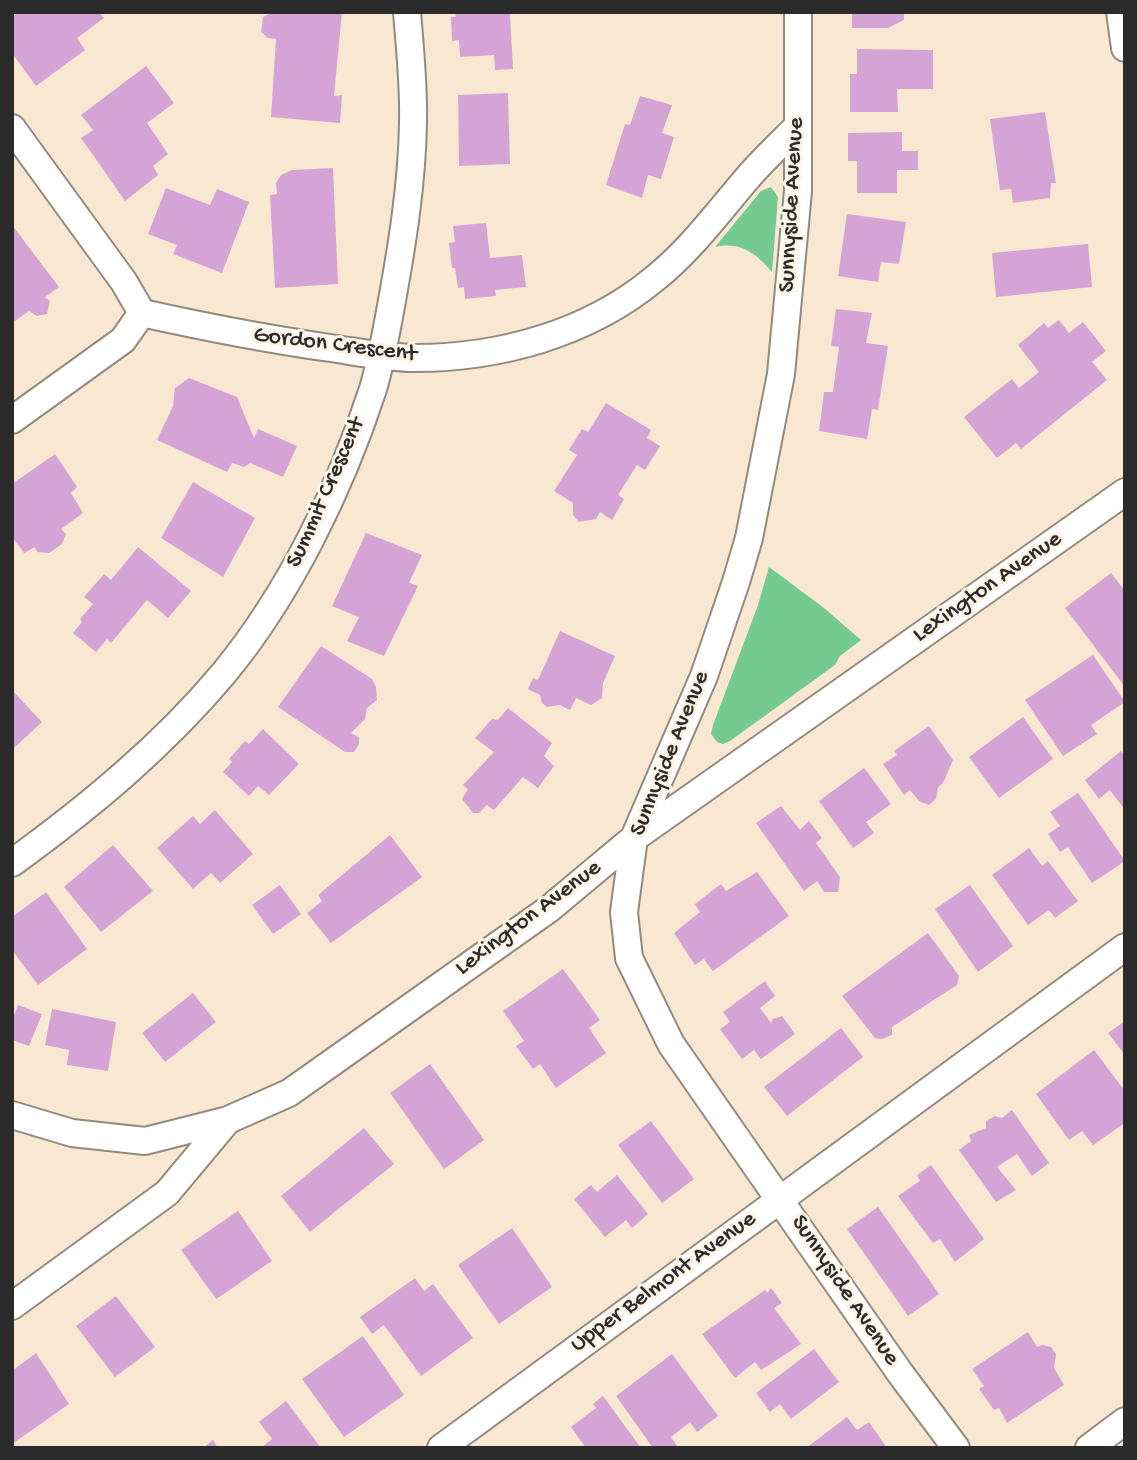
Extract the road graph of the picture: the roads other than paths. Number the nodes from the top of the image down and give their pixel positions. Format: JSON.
{"nodes":[{"id":1,"x":407,"y":12,"type":"edge"},
{"id":2,"x":798,"y":12,"type":"edge"},
{"id":3,"x":1120,"y":12,"type":"edge"},
{"id":4,"x":1125,"y":48,"type":"edge"},
{"id":5,"x":798,"y":126,"type":"junction"},
{"id":6,"x":12,"y":128,"type":"edge"},
{"id":7,"x":142,"y":313,"type":"junction"},
{"id":8,"x":382,"y":355,"type":"junction"},
{"id":9,"x":12,"y":420,"type":"edge"},
{"id":10,"x":1125,"y":492,"type":"edge"},
{"id":11,"x":634,"y":838,"type":"junction"},
{"id":12,"x":12,"y":863,"type":"edge"},
{"id":13,"x":1125,"y":947,"type":"edge"},
{"id":14,"x":12,"y":1115,"type":"edge"},
{"id":15,"x":228,"y":1120,"type":"junction"},
{"id":16,"x":781,"y":1199,"type":"junction"},
{"id":17,"x":12,"y":1306,"type":"edge"},
{"id":18,"x":1125,"y":1422,"type":"edge"},
{"id":19,"x":441,"y":1448,"type":"edge"},
{"id":20,"x":956,"y":1448,"type":"edge"},
{"id":21,"x":1089,"y":1448,"type":"edge"}],
"edges":[{"from":1,"to":8,"type":"street","name":"Summit Crescent"},
{"from":2,"to":5,"type":"street","name":"Sunnyside Avenue"},
{"from":3,"to":4,"type":"street"},
{"from":5,"to":8,"type":"street","name":"Gordon Crescent"},
{"from":5,"to":11,"type":"street","name":"Sunnyside Avenue"},
{"from":6,"to":7,"type":"street"},
{"from":7,"to":8,"type":"street","name":"Gordon Crescent"},
{"from":7,"to":9,"type":"street"},
{"from":8,"to":12,"type":"street","name":"Summit Crescent"},
{"from":10,"to":11,"type":"street","name":"Lexington Avenue"},
{"from":11,"to":15,"type":"street","name":"Lexington Avenue"},
{"from":11,"to":16,"type":"street","name":"Sunnyside Avenue"},
{"from":13,"to":16,"type":"street","name":"Upper Belmont Avenue"},
{"from":14,"to":15,"type":"street"},
{"from":15,"to":17,"type":"street","name":"Lexington Avenue"},
{"from":16,"to":19,"type":"street","name":"Upper Belmont Avenue"},
{"from":16,"to":20,"type":"street","name":"Sunnyside Avenue"},
{"from":18,"to":21,"type":"street"}]}
